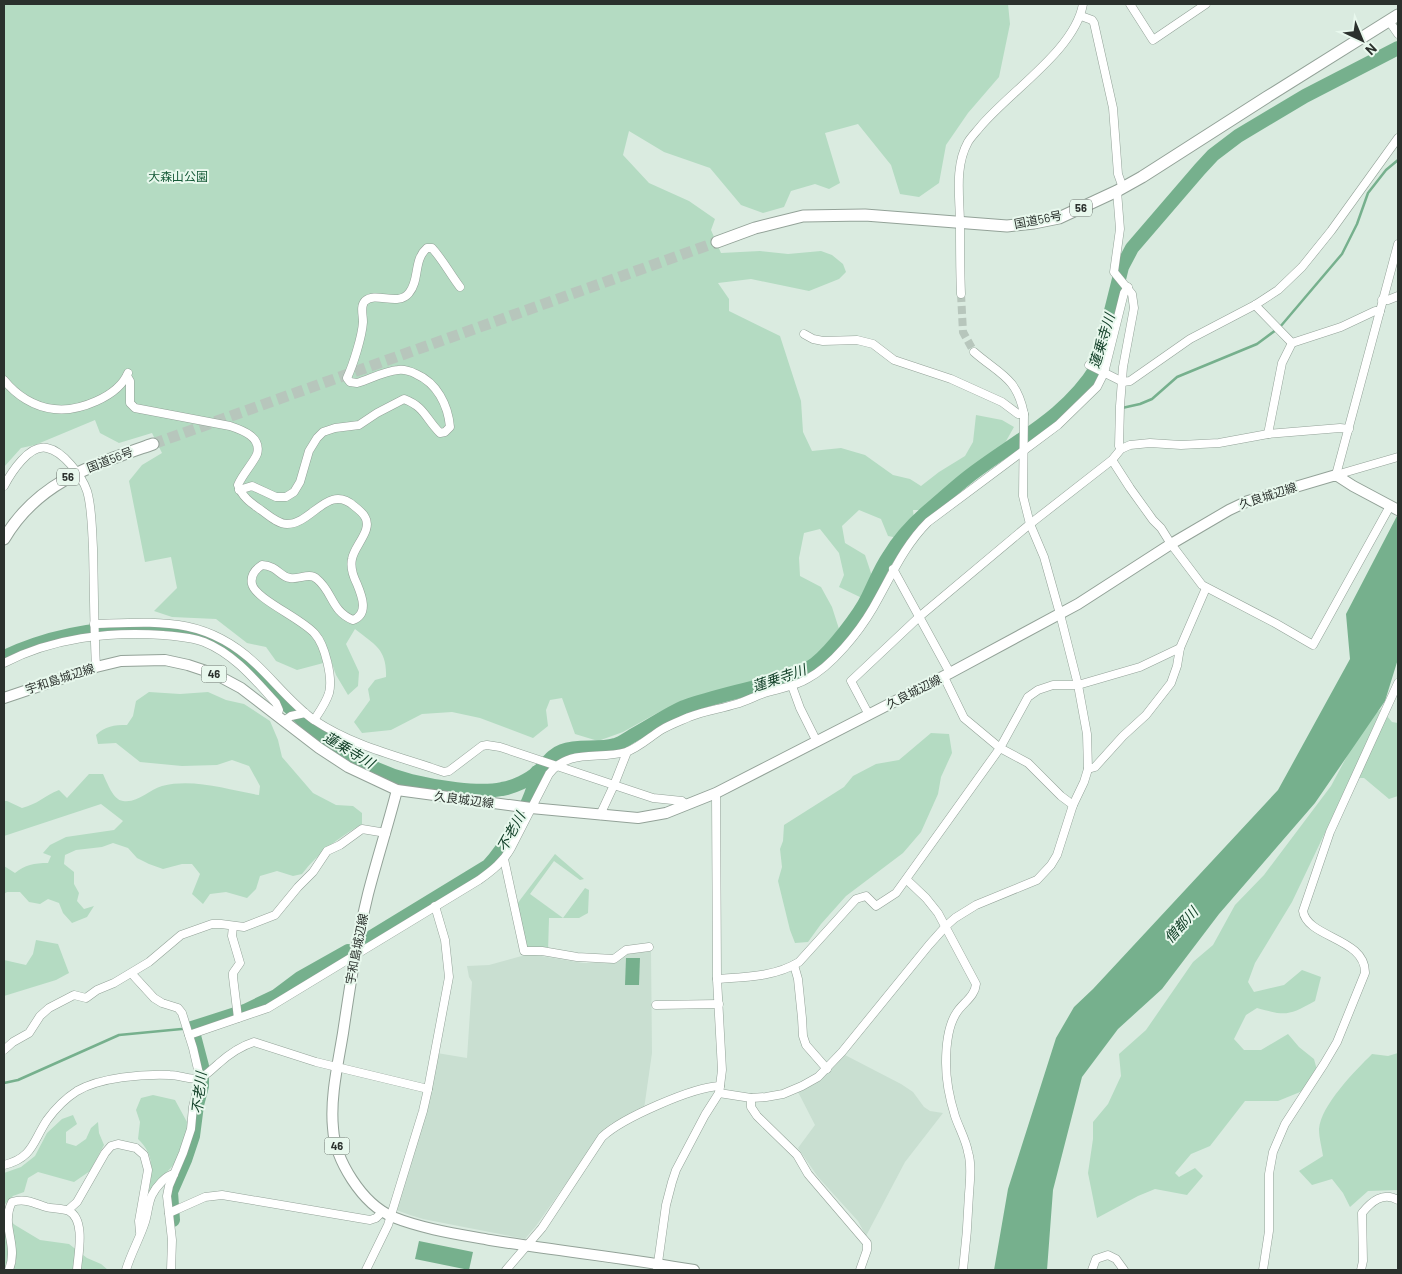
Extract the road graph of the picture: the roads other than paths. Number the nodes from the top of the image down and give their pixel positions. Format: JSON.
{"nodes":[{"id":1,"x":1083,"y":4,"type":"edge"},
{"id":2,"x":1130,"y":4,"type":"edge"},
{"id":3,"x":1206,"y":4,"type":"edge"},
{"id":4,"x":1081,"y":16,"type":"junction"},
{"id":5,"x":1394,"y":18,"type":"edge"},
{"id":6,"x":1398,"y":34,"type":"edge"},
{"id":7,"x":1398,"y":138,"type":"edge"},
{"id":8,"x":1120,"y":189,"type":"junction"},
{"id":9,"x":960,"y":223,"type":"junction"},
{"id":10,"x":717,"y":242,"type":"tunnel mouth"},
{"id":11,"x":1398,"y":244,"type":"edge"},
{"id":12,"x":1126,"y":285,"type":"junction"},
{"id":13,"x":460,"y":287,"type":"dead end"},
{"id":14,"x":960,"y":294,"type":"tunnel mouth"},
{"id":15,"x":1398,"y":296,"type":"edge"},
{"id":16,"x":1382,"y":300,"type":"junction"},
{"id":17,"x":1255,"y":305,"type":"junction"},
{"id":18,"x":1380,"y":311,"type":"junction"},
{"id":19,"x":804,"y":334,"type":"dead end"},
{"id":20,"x":1292,"y":343,"type":"junction"},
{"id":21,"x":974,"y":352,"type":"tunnel mouth"},
{"id":22,"x":1089,"y":365,"type":"dead end"},
{"id":23,"x":1104,"y":373,"type":"junction"},
{"id":24,"x":4,"y":380,"type":"edge"},
{"id":25,"x":1123,"y":382,"type":"junction"},
{"id":26,"x":1024,"y":414,"type":"junction"},
{"id":27,"x":1349,"y":429,"type":"junction"},
{"id":28,"x":1268,"y":434,"type":"junction"},
{"id":29,"x":153,"y":444,"type":"tunnel mouth"},
{"id":30,"x":1121,"y":449,"type":"junction"},
{"id":31,"x":1023,"y":450,"type":"junction"},
{"id":32,"x":1398,"y":456,"type":"edge"},
{"id":33,"x":1112,"y":460,"type":"junction"},
{"id":34,"x":76,"y":473,"type":"junction"},
{"id":35,"x":1336,"y":475,"type":"junction"},
{"id":36,"x":4,"y":486,"type":"edge"},
{"id":37,"x":239,"y":490,"type":"junction"},
{"id":38,"x":1394,"y":508,"type":"edge"},
{"id":39,"x":1030,"y":524,"type":"junction"},
{"id":40,"x":4,"y":539,"type":"edge"},
{"id":41,"x":1171,"y":544,"type":"junction"},
{"id":42,"x":893,"y":569,"type":"junction"},
{"id":43,"x":1206,"y":588,"type":"junction"},
{"id":44,"x":1060,"y":614,"type":"junction"},
{"id":45,"x":919,"y":617,"type":"junction"},
{"id":46,"x":94,"y":624,"type":"junction"},
{"id":47,"x":94,"y":636,"type":"junction"},
{"id":48,"x":1180,"y":648,"type":"junction"},
{"id":49,"x":4,"y":662,"type":"edge"},
{"id":50,"x":96,"y":667,"type":"junction"},
{"id":51,"x":947,"y":675,"type":"junction"},
{"id":52,"x":1078,"y":685,"type":"junction"},
{"id":53,"x":792,"y":686,"type":"junction"},
{"id":54,"x":1398,"y":686,"type":"edge"},
{"id":55,"x":4,"y":698,"type":"edge"},
{"id":56,"x":305,"y":713,"type":"junction"},
{"id":57,"x":870,"y":715,"type":"junction"},
{"id":58,"x":280,"y":718,"type":"junction"},
{"id":59,"x":314,"y":720,"type":"junction"},
{"id":60,"x":817,"y":742,"type":"junction"},
{"id":61,"x":1000,"y":748,"type":"junction"},
{"id":62,"x":627,"y":752,"type":"junction"},
{"id":63,"x":555,"y":766,"type":"junction"},
{"id":64,"x":1088,"y":769,"type":"junction"},
{"id":65,"x":614,"y":785,"type":"junction"},
{"id":66,"x":397,"y":790,"type":"junction"},
{"id":67,"x":716,"y":793,"type":"junction"},
{"id":68,"x":688,"y":805,"type":"junction"},
{"id":69,"x":1073,"y":805,"type":"junction"},
{"id":70,"x":531,"y":808,"type":"junction"},
{"id":71,"x":600,"y":815,"type":"junction"},
{"id":72,"x":386,"y":833,"type":"junction"},
{"id":73,"x":504,"y":859,"type":"junction"},
{"id":74,"x":907,"y":880,"type":"junction"},
{"id":75,"x":435,"y":906,"type":"junction"},
{"id":76,"x":233,"y":926,"type":"junction"},
{"id":77,"x":946,"y":926,"type":"junction"},
{"id":78,"x":649,"y":946,"type":"dead end"},
{"id":79,"x":355,"y":955,"type":"junction"},
{"id":80,"x":794,"y":966,"type":"junction"},
{"id":81,"x":132,"y":974,"type":"junction"},
{"id":82,"x":717,"y":980,"type":"junction"},
{"id":83,"x":719,"y":1004,"type":"junction"},
{"id":84,"x":656,"y":1005,"type":"dead end"},
{"id":85,"x":238,"y":1018,"type":"junction"},
{"id":86,"x":189,"y":1035,"type":"junction"},
{"id":87,"x":4,"y":1050,"type":"edge"},
{"id":88,"x":337,"y":1068,"type":"junction"},
{"id":89,"x":827,"y":1069,"type":"junction"},
{"id":90,"x":200,"y":1078,"type":"junction"},
{"id":91,"x":428,"y":1089,"type":"junction"},
{"id":92,"x":720,"y":1090,"type":"junction"},
{"id":93,"x":751,"y":1098,"type":"junction"},
{"id":94,"x":4,"y":1165,"type":"edge"},
{"id":95,"x":174,"y":1174,"type":"junction"},
{"id":96,"x":1398,"y":1200,"type":"edge"},
{"id":97,"x":68,"y":1210,"type":"junction"},
{"id":98,"x":169,"y":1214,"type":"junction"},
{"id":99,"x":387,"y":1214,"type":"junction"},
{"id":100,"x":140,"y":1232,"type":"junction"},
{"id":101,"x":527,"y":1246,"type":"junction"},
{"id":102,"x":658,"y":1267,"type":"edge"},
{"id":103,"x":9,"y":1270,"type":"edge"},
{"id":104,"x":77,"y":1270,"type":"edge"},
{"id":105,"x":126,"y":1270,"type":"edge"},
{"id":106,"x":171,"y":1270,"type":"edge"},
{"id":107,"x":366,"y":1270,"type":"edge"},
{"id":108,"x":506,"y":1270,"type":"edge"},
{"id":109,"x":694,"y":1270,"type":"edge"},
{"id":110,"x":860,"y":1270,"type":"edge"},
{"id":111,"x":963,"y":1270,"type":"edge"},
{"id":112,"x":1092,"y":1270,"type":"edge"},
{"id":113,"x":1124,"y":1270,"type":"edge"},
{"id":114,"x":1263,"y":1270,"type":"edge"},
{"id":115,"x":1361,"y":1270,"type":"edge"}],
"edges":[{"from":1,"to":4,"type":"street"},
{"from":2,"to":3,"type":"street"},
{"from":4,"to":8,"type":"street"},
{"from":4,"to":9,"type":"street"},
{"from":5,"to":6,"type":"street"},
{"from":5,"to":8,"type":"highway","name":"国道56号","number":"56"},
{"from":7,"to":17,"type":"street"},
{"from":8,"to":9,"type":"highway","name":"国道56号","number":"56"},
{"from":8,"to":12,"type":"street"},
{"from":9,"to":10,"type":"highway","name":"国道56号","number":"56"},
{"from":9,"to":14,"type":"street"},
{"from":11,"to":16,"type":"street"},
{"from":12,"to":23,"type":"street"},
{"from":12,"to":25,"type":"street"},
{"from":13,"to":37,"type":"street"},
{"from":15,"to":16,"type":"street"},
{"from":16,"to":18,"type":"street"},
{"from":17,"to":20,"type":"street"},
{"from":17,"to":25,"type":"street"},
{"from":18,"to":20,"type":"street"},
{"from":18,"to":27,"type":"street"},
{"from":19,"to":26,"type":"street"},
{"from":20,"to":28,"type":"street"},
{"from":21,"to":26,"type":"street"},
{"from":22,"to":23,"type":"street"},
{"from":23,"to":25,"type":"street"},
{"from":23,"to":31,"type":"street"},
{"from":24,"to":37,"type":"street"},
{"from":25,"to":30,"type":"street"},
{"from":26,"to":31,"type":"street"},
{"from":27,"to":28,"type":"street"},
{"from":27,"to":35,"type":"street"},
{"from":28,"to":30,"type":"street"},
{"from":29,"to":34,"type":"highway","name":"国道56号","number":"56"},
{"from":30,"to":33,"type":"street"},
{"from":31,"to":39,"type":"street"},
{"from":31,"to":42,"type":"street"},
{"from":32,"to":35,"type":"street"},
{"from":33,"to":39,"type":"street"},
{"from":33,"to":41,"type":"street"},
{"from":34,"to":36,"type":"street"},
{"from":34,"to":40,"type":"highway","name":"国道56号","number":"56"},
{"from":34,"to":46,"type":"street"},
{"from":35,"to":38,"type":"main road"},
{"from":35,"to":41,"type":"main road","name":"久良城辺線"},
{"from":37,"to":59,"type":"street"},
{"from":38,"to":43,"type":"street"},
{"from":39,"to":44,"type":"street"},
{"from":39,"to":45,"type":"street"},
{"from":41,"to":43,"type":"street"},
{"from":41,"to":44,"type":"main road","name":"久良城辺線"},
{"from":42,"to":45,"type":"street"},
{"from":42,"to":53,"type":"street"},
{"from":43,"to":48,"type":"street"},
{"from":44,"to":51,"type":"main road","name":"久良城辺線"},
{"from":44,"to":52,"type":"street"},
{"from":45,"to":51,"type":"street"},
{"from":45,"to":57,"type":"street"},
{"from":46,"to":47,"type":"street"},
{"from":46,"to":56,"type":"street"},
{"from":47,"to":49,"type":"street"},
{"from":47,"to":50,"type":"street"},
{"from":47,"to":58,"type":"street"},
{"from":48,"to":52,"type":"street"},
{"from":48,"to":64,"type":"street"},
{"from":50,"to":55,"type":"main road","name":"宇和島城辺線","number":"46"},
{"from":50,"to":58,"type":"main road","name":"宇和島城辺線","number":"46"},
{"from":51,"to":57,"type":"main road","name":"久良城辺線"},
{"from":51,"to":61,"type":"street"},
{"from":52,"to":61,"type":"street"},
{"from":52,"to":64,"type":"street"},
{"from":53,"to":60,"type":"street"},
{"from":53,"to":62,"type":"street"},
{"from":54,"to":114,"type":"street"},
{"from":56,"to":58,"type":"street"},
{"from":56,"to":59,"type":"street"},
{"from":57,"to":60,"type":"main road","name":"久良城辺線"},
{"from":58,"to":66,"type":"main road","name":"宇和島城辺線","number":"46"},
{"from":59,"to":63,"type":"street"},
{"from":60,"to":67,"type":"main road","name":"久良城辺線"},
{"from":61,"to":69,"type":"street"},
{"from":61,"to":74,"type":"street"},
{"from":62,"to":63,"type":"street"},
{"from":62,"to":65,"type":"street"},
{"from":63,"to":65,"type":"street"},
{"from":63,"to":70,"type":"street"},
{"from":64,"to":69,"type":"street"},
{"from":65,"to":68,"type":"street"},
{"from":65,"to":71,"type":"street"},
{"from":66,"to":70,"type":"main road","name":"久良城辺線"},
{"from":66,"to":72,"type":"main road","name":"宇和島城辺線","number":"46"},
{"from":67,"to":68,"type":"main road","name":"久良城辺線"},
{"from":67,"to":82,"type":"street"},
{"from":68,"to":71,"type":"main road","name":"久良城辺線"},
{"from":69,"to":77,"type":"street"},
{"from":70,"to":71,"type":"main road","name":"久良城辺線"},
{"from":70,"to":73,"type":"street"},
{"from":72,"to":76,"type":"street"},
{"from":72,"to":79,"type":"main road","name":"宇和島城辺線","number":"46"},
{"from":73,"to":75,"type":"street"},
{"from":73,"to":78,"type":"street"},
{"from":74,"to":77,"type":"street"},
{"from":74,"to":80,"type":"street"},
{"from":75,"to":79,"type":"street"},
{"from":75,"to":91,"type":"street"},
{"from":76,"to":81,"type":"street"},
{"from":76,"to":85,"type":"street"},
{"from":77,"to":89,"type":"street"},
{"from":77,"to":111,"type":"street"},
{"from":79,"to":85,"type":"street"},
{"from":79,"to":88,"type":"main road","name":"宇和島城辺線","number":"46"},
{"from":80,"to":82,"type":"street"},
{"from":80,"to":89,"type":"street"},
{"from":81,"to":86,"type":"street"},
{"from":81,"to":87,"type":"street"},
{"from":82,"to":83,"type":"street"},
{"from":83,"to":84,"type":"street"},
{"from":83,"to":92,"type":"street"},
{"from":85,"to":86,"type":"street"},
{"from":86,"to":90,"type":"street"},
{"from":88,"to":90,"type":"street"},
{"from":88,"to":91,"type":"street"},
{"from":88,"to":99,"type":"main road","name":"宇和島城辺線","number":"46"},
{"from":89,"to":93,"type":"street"},
{"from":90,"to":94,"type":"street"},
{"from":90,"to":95,"type":"street"},
{"from":91,"to":99,"type":"street"},
{"from":92,"to":93,"type":"street"},
{"from":92,"to":101,"type":"street"},
{"from":92,"to":102,"type":"street"},
{"from":93,"to":110,"type":"street"},
{"from":95,"to":98,"type":"street"},
{"from":95,"to":100,"type":"street"},
{"from":96,"to":115,"type":"street"},
{"from":97,"to":100,"type":"street"},
{"from":97,"to":103,"type":"street"},
{"from":97,"to":104,"type":"street"},
{"from":98,"to":99,"type":"street"},
{"from":98,"to":106,"type":"street"},
{"from":99,"to":101,"type":"main road","name":"宇和島城辺線","number":"46"},
{"from":99,"to":107,"type":"street"},
{"from":100,"to":105,"type":"street"},
{"from":101,"to":102,"type":"main road","name":"宇和島城辺線","number":"46"},
{"from":101,"to":108,"type":"street"},
{"from":102,"to":109,"type":"main road","name":"宇和島城辺線","number":"46"},
{"from":112,"to":113,"type":"street"}]}
